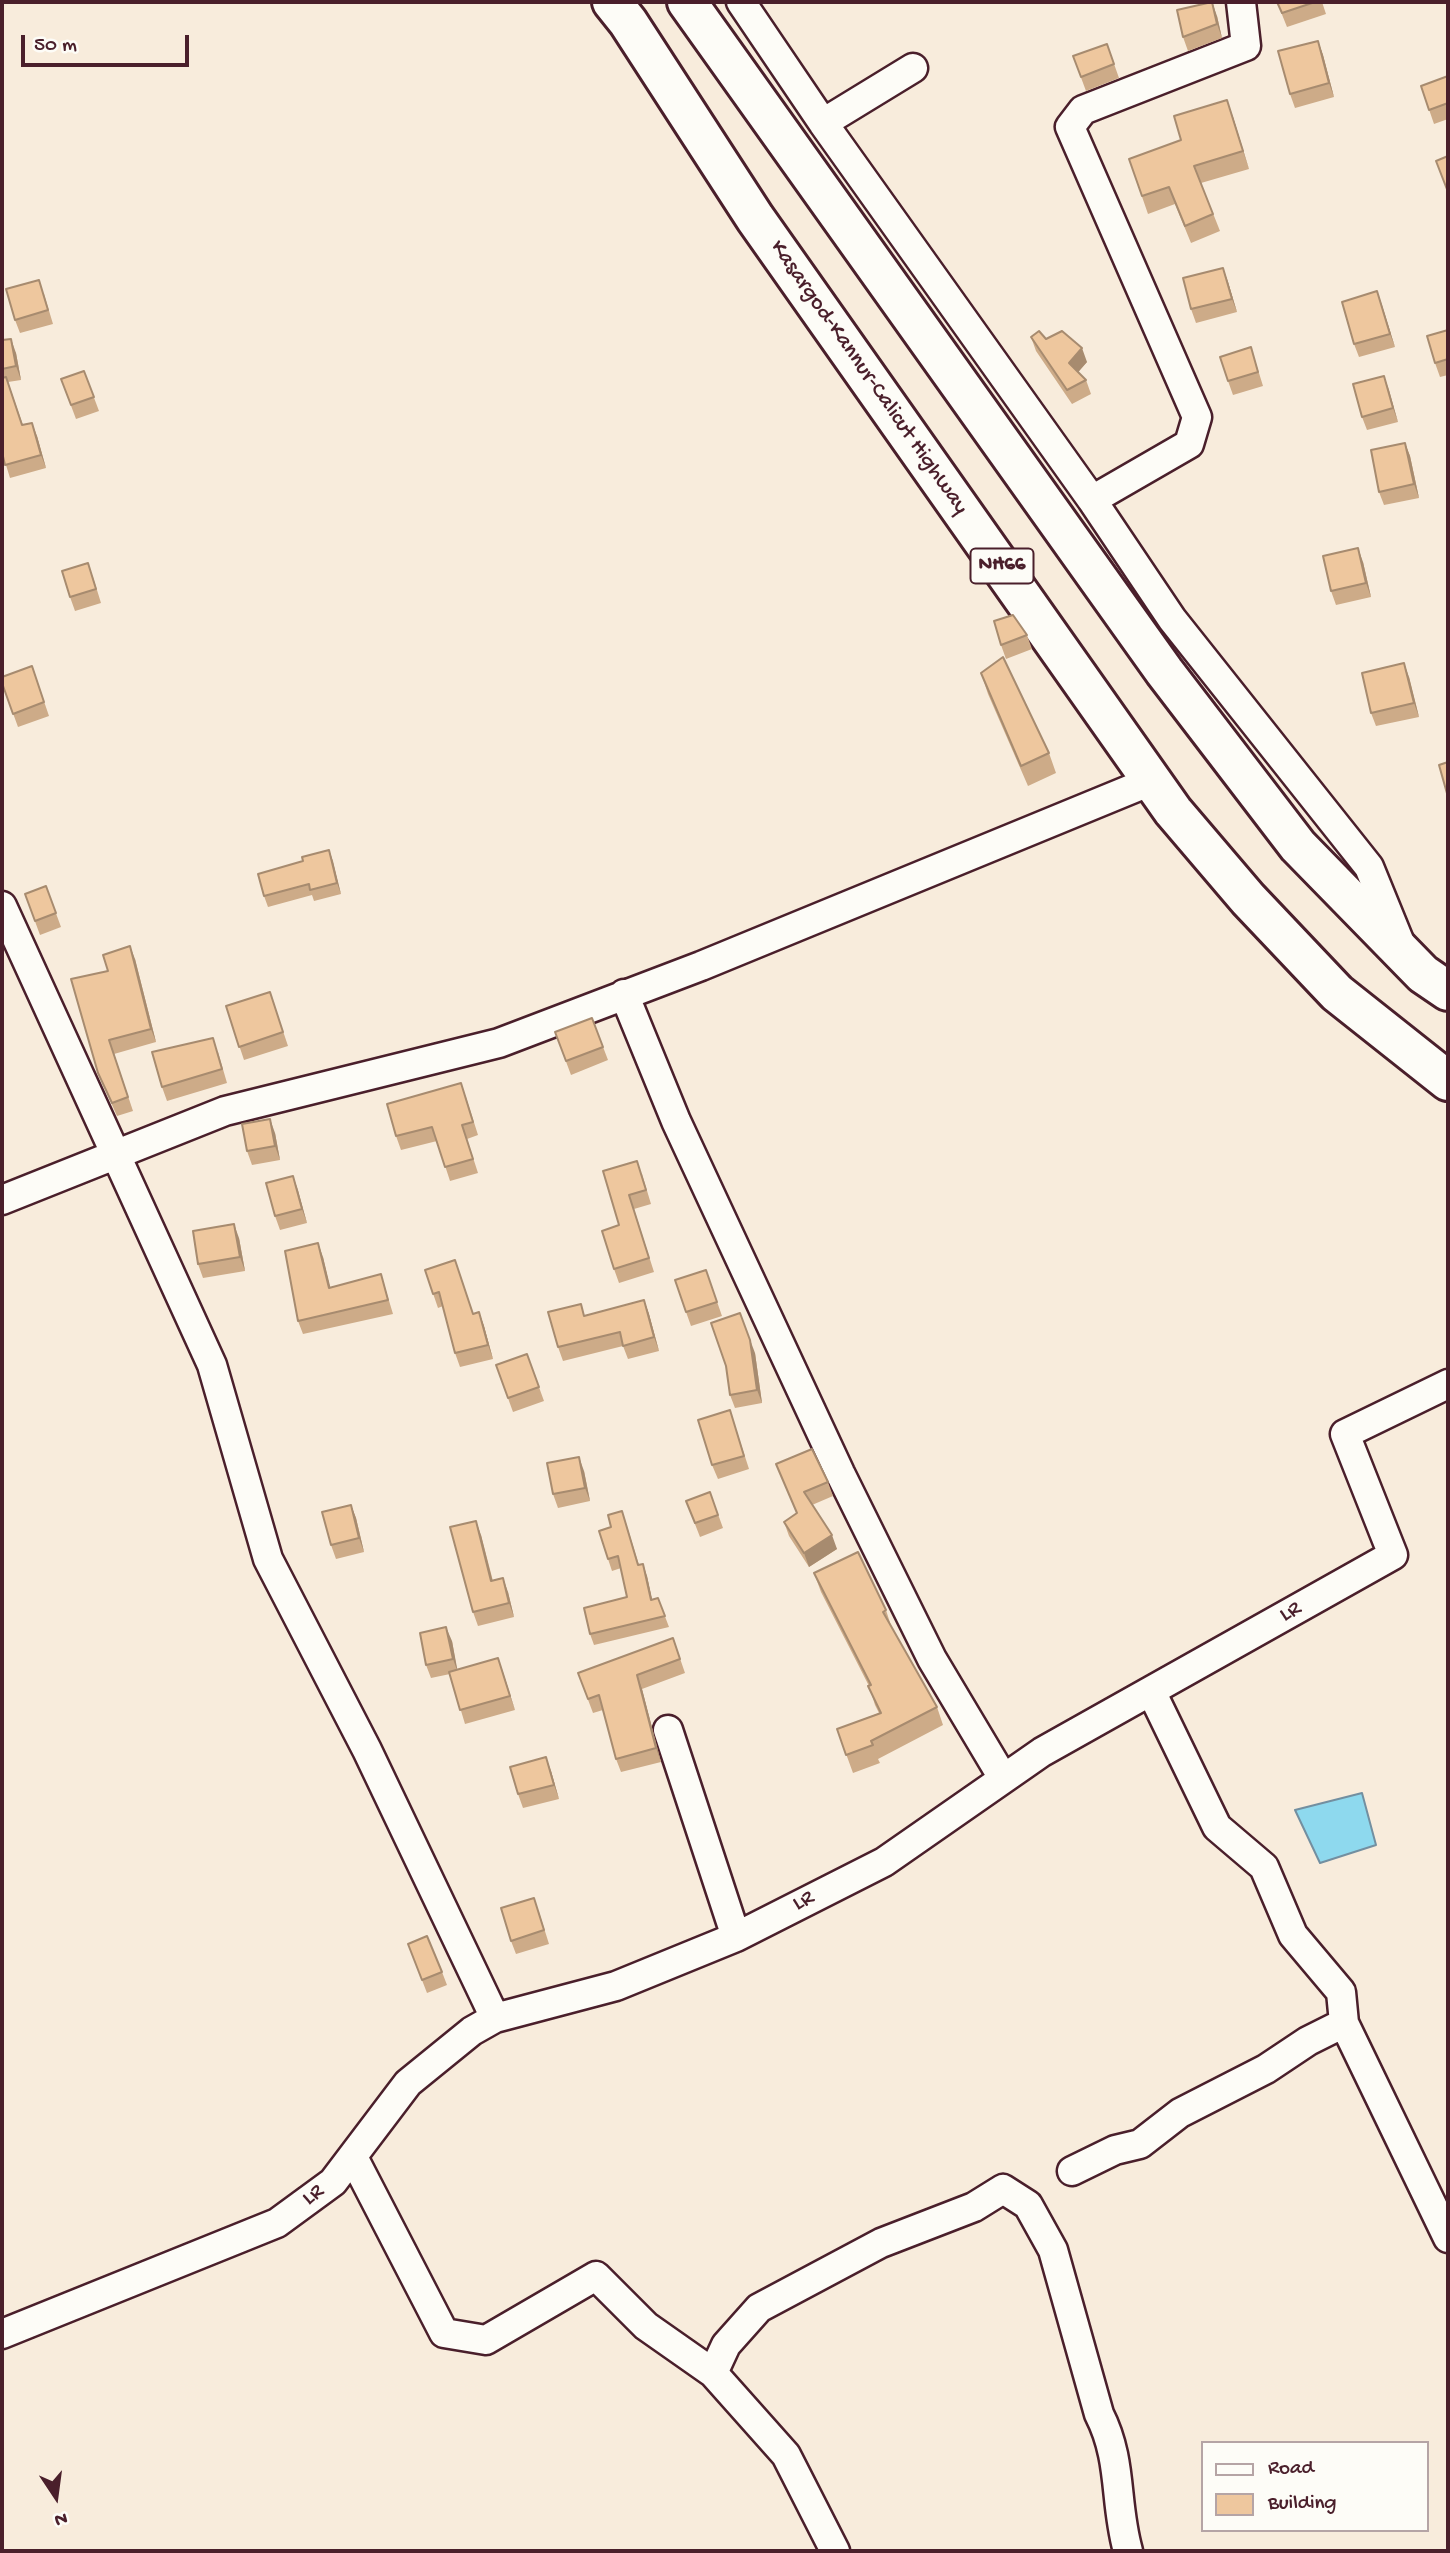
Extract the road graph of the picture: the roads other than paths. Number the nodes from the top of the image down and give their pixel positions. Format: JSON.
{"nodes":[{"id":1,"x":612,"y":2,"type":"edge"},
{"id":2,"x":687,"y":2,"type":"edge"},
{"id":3,"x":741,"y":2,"type":"edge"},
{"id":4,"x":1241,"y":2,"type":"edge"},
{"id":5,"x":914,"y":68,"type":"dead end"},
{"id":6,"x":823,"y":123,"type":"junction"},
{"id":7,"x":1092,"y":500,"type":"junction"},
{"id":8,"x":1151,"y":781,"type":"junction"},
{"id":9,"x":2,"y":906,"type":"edge"},
{"id":10,"x":1405,"y":956,"type":"junction"},
{"id":11,"x":1448,"y":991,"type":"edge"},
{"id":12,"x":624,"y":994,"type":"junction"},
{"id":13,"x":1448,"y":1081,"type":"edge"},
{"id":14,"x":116,"y":1154,"type":"junction"},
{"id":15,"x":2,"y":1200,"type":"edge"},
{"id":16,"x":1448,"y":1384,"type":"edge"},
{"id":17,"x":1151,"y":1691,"type":"junction"},
{"id":18,"x":668,"y":1730,"type":"dead end"},
{"id":19,"x":1003,"y":1779,"type":"junction"},
{"id":20,"x":736,"y":1937,"type":"junction"},
{"id":21,"x":495,"y":2018,"type":"junction"},
{"id":22,"x":1344,"y":2024,"type":"junction"},
{"id":23,"x":352,"y":2157,"type":"junction"},
{"id":24,"x":1072,"y":2171,"type":"dead end"},
{"id":25,"x":1448,"y":2238,"type":"edge"},
{"id":26,"x":2,"y":2334,"type":"edge"},
{"id":27,"x":713,"y":2373,"type":"junction"},
{"id":28,"x":835,"y":2551,"type":"edge"},
{"id":29,"x":1128,"y":2551,"type":"edge"}],
"edges":[{"from":1,"to":8,"type":"highway","name":"Kasargod-Kannur-Calicut Highway","number":"NH66"},
{"from":2,"to":10,"type":"highway"},
{"from":3,"to":6,"type":"street"},
{"from":4,"to":7,"type":"street"},
{"from":5,"to":6,"type":"street"},
{"from":6,"to":7,"type":"street"},
{"from":7,"to":10,"type":"street"},
{"from":8,"to":12,"type":"street"},
{"from":8,"to":13,"type":"highway","name":"Kasargod-Kannur-Calicut Highway","number":"NH66"},
{"from":9,"to":14,"type":"street"},
{"from":10,"to":11,"type":"highway"},
{"from":12,"to":14,"type":"street"},
{"from":12,"to":19,"type":"street"},
{"from":14,"to":15,"type":"street"},
{"from":14,"to":21,"type":"street"},
{"from":16,"to":17,"type":"street","name":"LR"},
{"from":17,"to":19,"type":"street","name":"LR"},
{"from":17,"to":22,"type":"street"},
{"from":18,"to":20,"type":"street"},
{"from":19,"to":20,"type":"street","name":"LR"},
{"from":20,"to":21,"type":"street","name":"LR"},
{"from":21,"to":23,"type":"street","name":"LR"},
{"from":22,"to":24,"type":"street"},
{"from":22,"to":25,"type":"street"},
{"from":23,"to":26,"type":"street","name":"LR"},
{"from":23,"to":27,"type":"street"},
{"from":27,"to":28,"type":"street"},
{"from":27,"to":29,"type":"street"}]}
